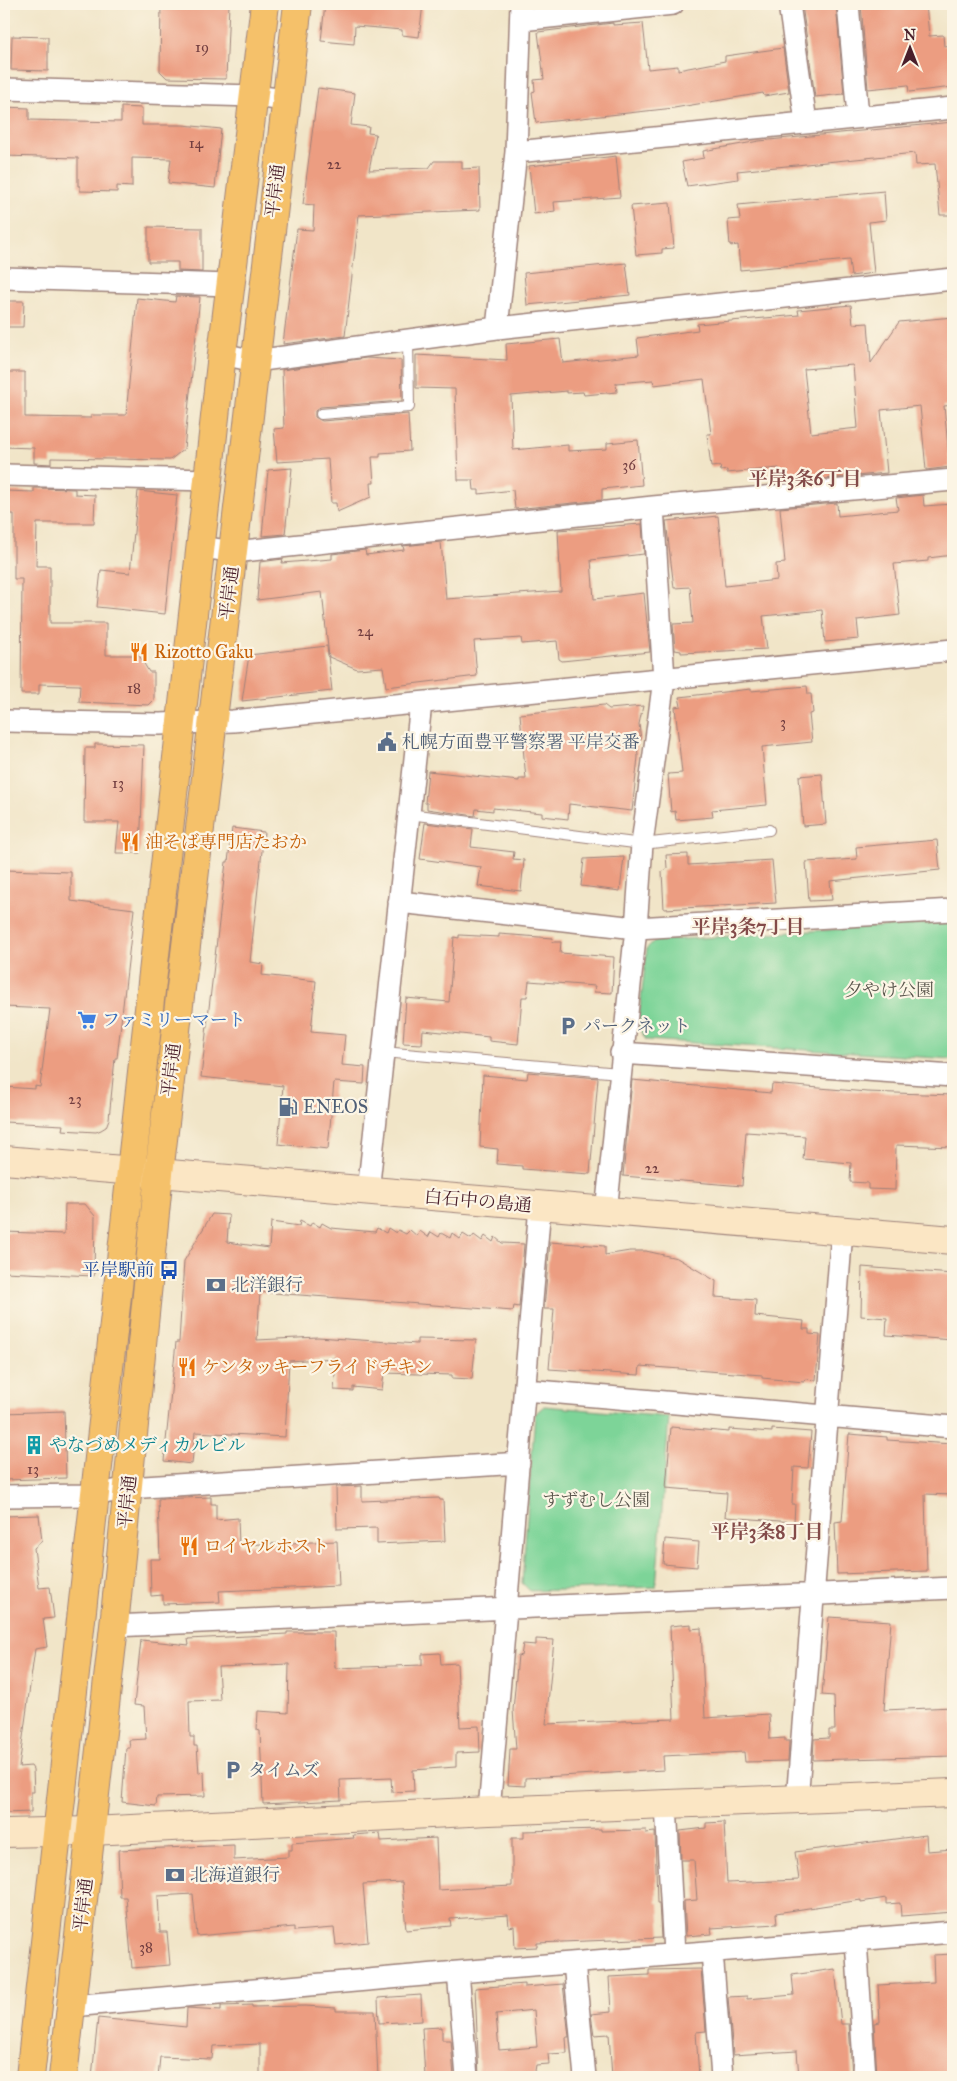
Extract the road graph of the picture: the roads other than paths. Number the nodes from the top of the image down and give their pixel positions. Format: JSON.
{"nodes":[{"id":1,"x":265,"y":4,"type":"edge"},
{"id":2,"x":298,"y":4,"type":"edge"},
{"id":3,"x":673,"y":4,"type":"edge"},
{"id":4,"x":788,"y":4,"type":"edge"},
{"id":5,"x":848,"y":4,"type":"edge"},
{"id":6,"x":521,"y":12,"type":"edge"},
{"id":7,"x":4,"y":89,"type":"edge"},
{"id":8,"x":254,"y":96,"type":"junction"},
{"id":9,"x":286,"y":100,"type":"junction"},
{"id":10,"x":953,"y":108,"type":"edge"},
{"id":11,"x":858,"y":116,"type":"junction"},
{"id":12,"x":806,"y":122,"type":"junction"},
{"id":13,"x":516,"y":152,"type":"junction"},
{"id":14,"x":4,"y":278,"type":"edge"},
{"id":15,"x":953,"y":279,"type":"edge"},
{"id":16,"x":231,"y":285,"type":"junction"},
{"id":17,"x":497,"y":328,"type":"junction"},
{"id":18,"x":408,"y":339,"type":"junction"},
{"id":19,"x":222,"y":354,"type":"junction"},
{"id":20,"x":255,"y":361,"type":"junction"},
{"id":21,"x":322,"y":414,"type":"dead end"},
{"id":22,"x":4,"y":475,"type":"edge"},
{"id":23,"x":209,"y":480,"type":"junction"},
{"id":24,"x":953,"y":480,"type":"edge"},
{"id":25,"x":653,"y":507,"type":"junction"},
{"id":26,"x":202,"y":548,"type":"junction"},
{"id":27,"x":234,"y":552,"type":"junction"},
{"id":28,"x":953,"y":650,"type":"edge"},
{"id":29,"x":664,"y":679,"type":"junction"},
{"id":30,"x":421,"y":703,"type":"junction"},
{"id":31,"x":4,"y":721,"type":"edge"},
{"id":32,"x":214,"y":721,"type":"junction"},
{"id":33,"x":181,"y":724,"type":"junction"},
{"id":34,"x":409,"y":814,"type":"junction"},
{"id":35,"x":770,"y":830,"type":"dead end"},
{"id":36,"x":642,"y":844,"type":"junction"},
{"id":37,"x":400,"y":902,"type":"junction"},
{"id":38,"x":953,"y":910,"type":"edge"},
{"id":39,"x":636,"y":928,"type":"junction"},
{"id":40,"x":383,"y":1052,"type":"junction"},
{"id":41,"x":620,"y":1063,"type":"junction"},
{"id":42,"x":953,"y":1076,"type":"edge"},
{"id":43,"x":4,"y":1160,"type":"edge"},
{"id":44,"x":132,"y":1171,"type":"junction"},
{"id":45,"x":159,"y":1174,"type":"junction"},
{"id":46,"x":368,"y":1192,"type":"junction"},
{"id":47,"x":540,"y":1206,"type":"junction"},
{"id":48,"x":606,"y":1212,"type":"junction"},
{"id":49,"x":842,"y":1231,"type":"junction"},
{"id":50,"x":953,"y":1240,"type":"edge"},
{"id":51,"x":526,"y":1390,"type":"junction"},
{"id":52,"x":827,"y":1416,"type":"junction"},
{"id":53,"x":953,"y":1427,"type":"edge"},
{"id":54,"x":519,"y":1463,"type":"junction"},
{"id":55,"x":128,"y":1488,"type":"junction"},
{"id":56,"x":96,"y":1495,"type":"junction"},
{"id":57,"x":4,"y":1496,"type":"edge"},
{"id":58,"x":953,"y":1588,"type":"edge"},
{"id":59,"x":814,"y":1595,"type":"junction"},
{"id":60,"x":507,"y":1608,"type":"junction"},
{"id":61,"x":114,"y":1626,"type":"junction"},
{"id":62,"x":953,"y":1793,"type":"edge"},
{"id":63,"x":797,"y":1801,"type":"junction"},
{"id":64,"x":666,"y":1805,"type":"junction"},
{"id":65,"x":489,"y":1811,"type":"junction"},
{"id":66,"x":58,"y":1831,"type":"junction"},
{"id":67,"x":91,"y":1832,"type":"junction"},
{"id":68,"x":4,"y":1833,"type":"edge"},
{"id":69,"x":953,"y":1932,"type":"edge"},
{"id":70,"x":856,"y":1940,"type":"junction"},
{"id":71,"x":712,"y":1952,"type":"junction"},
{"id":72,"x":674,"y":1954,"type":"junction"},
{"id":73,"x":574,"y":1963,"type":"junction"},
{"id":74,"x":458,"y":1972,"type":"junction"},
{"id":75,"x":71,"y":2006,"type":"junction"},
{"id":76,"x":30,"y":2077,"type":"edge"},
{"id":77,"x":63,"y":2077,"type":"edge"},
{"id":78,"x":467,"y":2077,"type":"edge"},
{"id":79,"x":585,"y":2077,"type":"edge"},
{"id":80,"x":722,"y":2077,"type":"edge"},
{"id":81,"x":865,"y":2077,"type":"edge"}],
"edges":[{"from":1,"to":8,"type":"highway","name":"平岸通"},
{"from":2,"to":9,"type":"highway","name":"平岸通"},
{"from":3,"to":6,"type":"street"},
{"from":4,"to":12,"type":"street"},
{"from":5,"to":11,"type":"street"},
{"from":6,"to":13,"type":"street"},
{"from":7,"to":8,"type":"street"},
{"from":8,"to":9,"type":"street"},
{"from":8,"to":16,"type":"highway","name":"平岸通"},
{"from":9,"to":20,"type":"highway","name":"平岸通"},
{"from":10,"to":11,"type":"street"},
{"from":11,"to":12,"type":"street"},
{"from":12,"to":13,"type":"street"},
{"from":13,"to":17,"type":"street"},
{"from":14,"to":16,"type":"street"},
{"from":15,"to":17,"type":"street"},
{"from":16,"to":19,"type":"highway","name":"平岸通"},
{"from":17,"to":18,"type":"street"},
{"from":18,"to":20,"type":"street"},
{"from":18,"to":21,"type":"lane"},
{"from":19,"to":20,"type":"street"},
{"from":19,"to":23,"type":"highway","name":"平岸通"},
{"from":20,"to":27,"type":"highway","name":"平岸通"},
{"from":22,"to":23,"type":"street"},
{"from":23,"to":26,"type":"highway","name":"平岸通"},
{"from":24,"to":25,"type":"street"},
{"from":25,"to":27,"type":"street"},
{"from":25,"to":29,"type":"street"},
{"from":26,"to":27,"type":"street"},
{"from":26,"to":33,"type":"highway","name":"平岸通"},
{"from":27,"to":32,"type":"highway","name":"平岸通"},
{"from":28,"to":29,"type":"street"},
{"from":29,"to":30,"type":"street"},
{"from":29,"to":36,"type":"street"},
{"from":30,"to":32,"type":"street"},
{"from":30,"to":34,"type":"street"},
{"from":31,"to":33,"type":"street"},
{"from":32,"to":33,"type":"street"},
{"from":32,"to":45,"type":"highway","name":"平岸通"},
{"from":33,"to":44,"type":"highway","name":"平岸通"},
{"from":34,"to":36,"type":"lane"},
{"from":34,"to":37,"type":"street"},
{"from":35,"to":36,"type":"lane"},
{"from":36,"to":39,"type":"street"},
{"from":37,"to":39,"type":"street"},
{"from":37,"to":40,"type":"street"},
{"from":38,"to":39,"type":"street"},
{"from":39,"to":41,"type":"street"},
{"from":40,"to":41,"type":"lane"},
{"from":40,"to":46,"type":"street"},
{"from":41,"to":42,"type":"street"},
{"from":41,"to":48,"type":"street"},
{"from":43,"to":44,"type":"street","name":"白石中の島通"},
{"from":44,"to":45,"type":"street","name":"白石中の島通"},
{"from":44,"to":56,"type":"highway","name":"平岸通"},
{"from":45,"to":46,"type":"street","name":"白石中の島通"},
{"from":45,"to":55,"type":"highway","name":"平岸通"},
{"from":46,"to":47,"type":"street","name":"白石中の島通"},
{"from":47,"to":48,"type":"street","name":"白石中の島通"},
{"from":47,"to":51,"type":"street"},
{"from":48,"to":49,"type":"street","name":"白石中の島通"},
{"from":49,"to":50,"type":"street","name":"白石中の島通"},
{"from":49,"to":52,"type":"street"},
{"from":51,"to":52,"type":"street"},
{"from":51,"to":54,"type":"street"},
{"from":52,"to":53,"type":"street"},
{"from":52,"to":59,"type":"street"},
{"from":54,"to":55,"type":"street"},
{"from":54,"to":60,"type":"street"},
{"from":55,"to":56,"type":"street"},
{"from":55,"to":61,"type":"highway","name":"平岸通"},
{"from":56,"to":57,"type":"street"},
{"from":56,"to":66,"type":"highway","name":"平岸通"},
{"from":58,"to":59,"type":"street"},
{"from":59,"to":60,"type":"street"},
{"from":59,"to":63,"type":"street"},
{"from":60,"to":61,"type":"street"},
{"from":60,"to":65,"type":"street"},
{"from":61,"to":67,"type":"highway","name":"平岸通"},
{"from":62,"to":63,"type":"street"},
{"from":63,"to":64,"type":"street"},
{"from":64,"to":65,"type":"street"},
{"from":64,"to":72,"type":"street"},
{"from":65,"to":67,"type":"street"},
{"from":66,"to":67,"type":"street"},
{"from":66,"to":68,"type":"street"},
{"from":66,"to":76,"type":"highway","name":"平岸通"},
{"from":67,"to":75,"type":"highway","name":"平岸通"},
{"from":69,"to":70,"type":"street"},
{"from":70,"to":71,"type":"street"},
{"from":70,"to":81,"type":"street"},
{"from":71,"to":72,"type":"street"},
{"from":71,"to":80,"type":"street"},
{"from":72,"to":73,"type":"street"},
{"from":73,"to":74,"type":"street"},
{"from":73,"to":79,"type":"street"},
{"from":74,"to":75,"type":"street"},
{"from":74,"to":78,"type":"street"},
{"from":75,"to":77,"type":"highway","name":"平岸通"}]}
